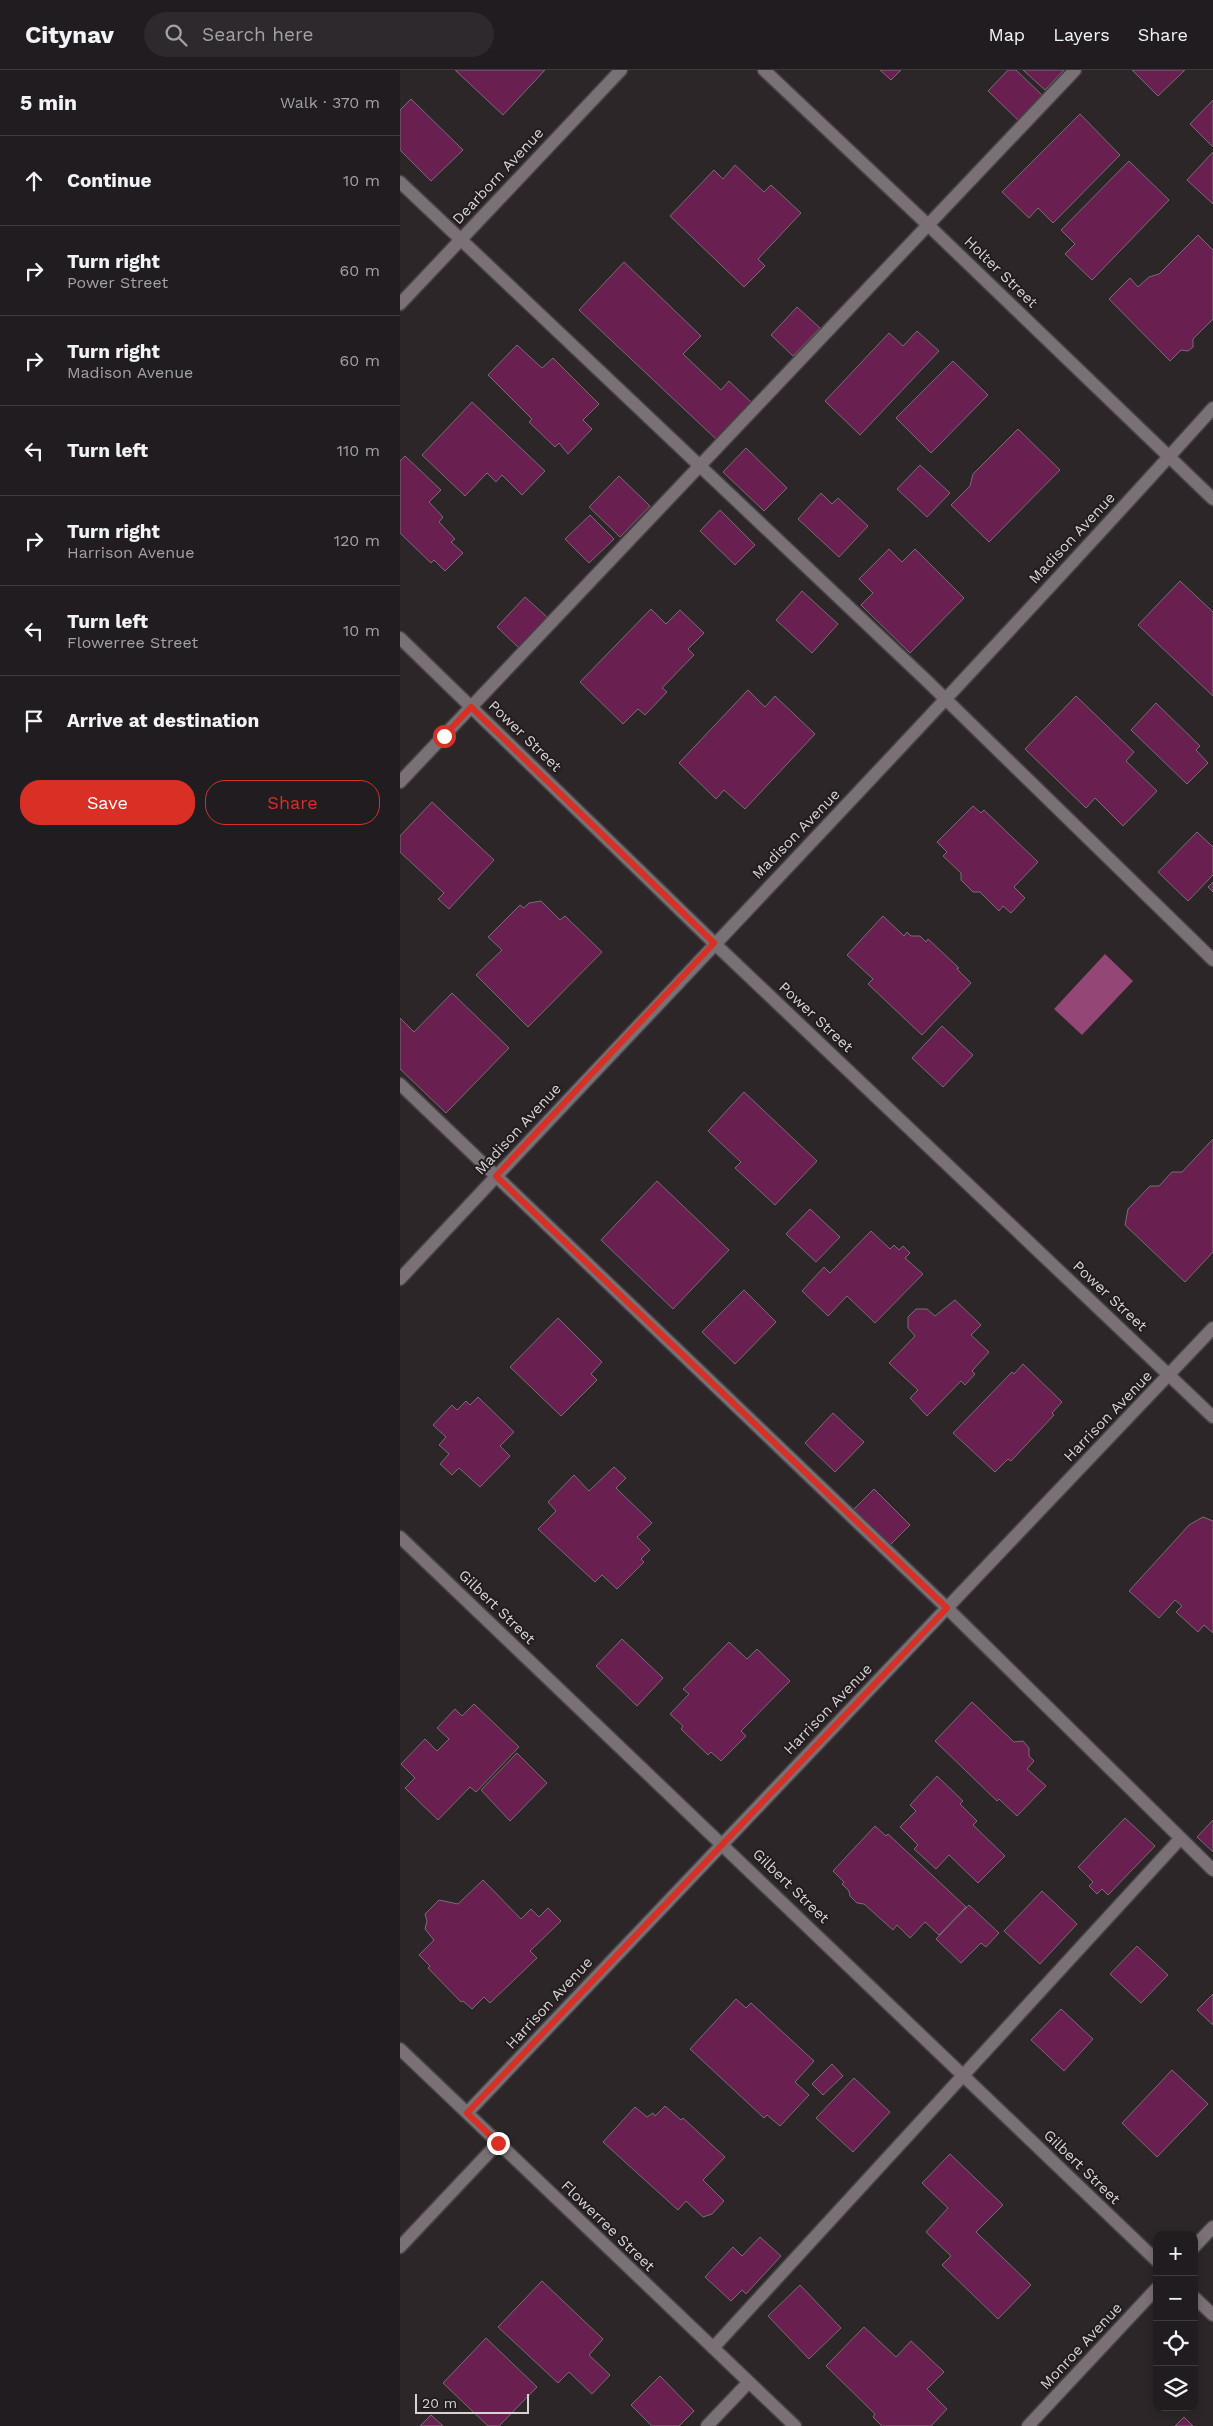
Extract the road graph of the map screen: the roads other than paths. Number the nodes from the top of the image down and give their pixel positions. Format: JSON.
{"nodes":[{"id":1,"x":621,"y":70,"type":"edge"},
{"id":2,"x":764,"y":70,"type":"edge"},
{"id":3,"x":1075,"y":70,"type":"edge"},
{"id":4,"x":400,"y":182,"type":"edge"},
{"id":5,"x":928,"y":225,"type":"junction"},
{"id":6,"x":460,"y":240,"type":"junction"},
{"id":7,"x":400,"y":304,"type":"edge"},
{"id":8,"x":1213,"y":408,"type":"edge"},
{"id":9,"x":1169,"y":457,"type":"junction"},
{"id":10,"x":700,"y":466,"type":"junction"},
{"id":11,"x":1213,"y":499,"type":"edge"},
{"id":12,"x":400,"y":638,"type":"edge"},
{"id":13,"x":946,"y":699,"type":"junction"},
{"id":14,"x":471,"y":707,"type":"junction"},
{"id":15,"x":400,"y":782,"type":"edge"},
{"id":16,"x":714,"y":943,"type":"junction"},
{"id":17,"x":1213,"y":960,"type":"edge"},
{"id":18,"x":400,"y":1084,"type":"edge"},
{"id":19,"x":496,"y":1176,"type":"junction"},
{"id":20,"x":400,"y":1280,"type":"edge"},
{"id":21,"x":1213,"y":1328,"type":"edge"},
{"id":22,"x":1170,"y":1375,"type":"junction"},
{"id":23,"x":1213,"y":1417,"type":"edge"},
{"id":24,"x":400,"y":1537,"type":"edge"},
{"id":25,"x":947,"y":1608,"type":"junction"},
{"id":26,"x":1180,"y":1839,"type":"junction"},
{"id":27,"x":722,"y":1843,"type":"junction"},
{"id":28,"x":1213,"y":1870,"type":"edge"},
{"id":29,"x":400,"y":2049,"type":"edge"},
{"id":30,"x":963,"y":2074,"type":"junction"},
{"id":31,"x":467,"y":2113,"type":"junction"},
{"id":32,"x":498,"y":2143,"type":"junction"},
{"id":33,"x":1213,"y":2228,"type":"edge"},
{"id":34,"x":1198,"y":2244,"type":"edge"},
{"id":35,"x":400,"y":2247,"type":"edge"},
{"id":36,"x":1153,"y":2257,"type":"edge"},
{"id":37,"x":1153,"y":2292,"type":"edge"},
{"id":38,"x":1198,"y":2301,"type":"edge"},
{"id":39,"x":1213,"y":2315,"type":"edge"},
{"id":40,"x":713,"y":2348,"type":"junction"},
{"id":41,"x":749,"y":2382,"type":"junction"},
{"id":42,"x":707,"y":2426,"type":"edge"},
{"id":43,"x":795,"y":2426,"type":"edge"},
{"id":44,"x":1028,"y":2426,"type":"edge"}],
"edges":[{"from":1,"to":6,"type":"street","name":"Dearborn Avenue"},
{"from":2,"to":5,"type":"street","name":"Holter Street"},
{"from":3,"to":5,"type":"street"},
{"from":4,"to":6,"type":"street"},
{"from":5,"to":9,"type":"street","name":"Holter Street"},
{"from":5,"to":10,"type":"street"},
{"from":6,"to":7,"type":"street","name":"Dearborn Avenue"},
{"from":6,"to":10,"type":"street"},
{"from":8,"to":9,"type":"street","name":"Madison Avenue"},
{"from":9,"to":11,"type":"street","name":"Holter Street"},
{"from":9,"to":13,"type":"street","name":"Madison Avenue"},
{"from":10,"to":13,"type":"street"},
{"from":10,"to":14,"type":"street"},
{"from":12,"to":14,"type":"street","name":"Power Street"},
{"from":13,"to":16,"type":"street","name":"Madison Avenue"},
{"from":13,"to":17,"type":"street"},
{"from":14,"to":15,"type":"street"},
{"from":14,"to":16,"type":"street","name":"Power Street"},
{"from":16,"to":19,"type":"street","name":"Madison Avenue"},
{"from":16,"to":22,"type":"street","name":"Power Street"},
{"from":18,"to":19,"type":"street"},
{"from":19,"to":20,"type":"street","name":"Madison Avenue"},
{"from":19,"to":25,"type":"street"},
{"from":21,"to":22,"type":"street","name":"Harrison Avenue"},
{"from":22,"to":23,"type":"street","name":"Power Street"},
{"from":22,"to":25,"type":"street","name":"Harrison Avenue"},
{"from":24,"to":27,"type":"street","name":"Gilbert Street"},
{"from":25,"to":26,"type":"street"},
{"from":25,"to":27,"type":"street","name":"Harrison Avenue"},
{"from":26,"to":28,"type":"street"},
{"from":26,"to":30,"type":"street"},
{"from":27,"to":30,"type":"street","name":"Gilbert Street"},
{"from":27,"to":31,"type":"street","name":"Harrison Avenue"},
{"from":29,"to":31,"type":"street","name":"Flowerree Street"},
{"from":30,"to":36,"type":"street","name":"Gilbert Street"},
{"from":30,"to":40,"type":"street"},
{"from":31,"to":32,"type":"street","name":"Flowerree Street"},
{"from":32,"to":35,"type":"street"},
{"from":32,"to":40,"type":"street","name":"Flowerree Street"},
{"from":33,"to":34,"type":"street"},
{"from":37,"to":44,"type":"street","name":"Monroe Avenue"},
{"from":38,"to":39,"type":"street"},
{"from":40,"to":41,"type":"street","name":"Flowerree Street"},
{"from":41,"to":42,"type":"street"},
{"from":41,"to":43,"type":"street","name":"Flowerree Street"}]}
